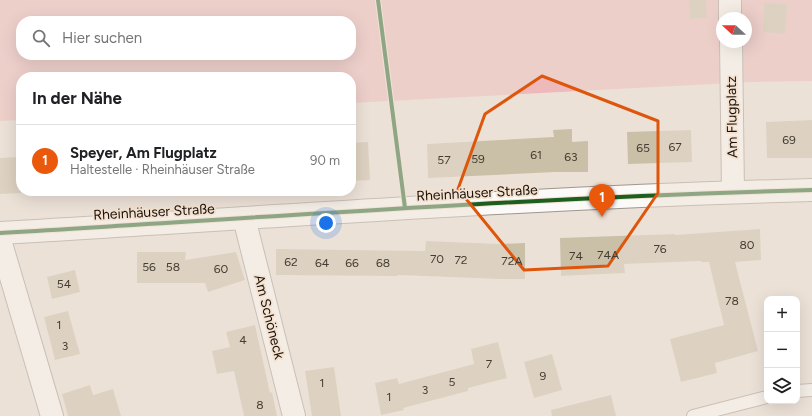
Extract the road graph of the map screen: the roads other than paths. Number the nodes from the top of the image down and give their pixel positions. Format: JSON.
{"nodes":[{"id":1,"x":730,"y":0,"type":"edge"},
{"id":2,"x":730,"y":12,"type":"edge"},
{"id":3,"x":731,"y":48,"type":"edge"},
{"id":4,"x":812,"y":190,"type":"edge"},
{"id":5,"x":733,"y":192,"type":"junction"},
{"id":6,"x":244,"y":218,"type":"junction"},
{"id":7,"x":0,"y":233,"type":"edge"},
{"id":8,"x":0,"y":240,"type":"edge"},
{"id":9,"x":812,"y":390,"type":"edge"},
{"id":10,"x":800,"y":391,"type":"edge"},
{"id":11,"x":764,"y":398,"type":"edge"},
{"id":12,"x":52,"y":416,"type":"edge"},
{"id":13,"x":294,"y":416,"type":"edge"},
{"id":14,"x":693,"y":416,"type":"edge"}],
"edges":[{"from":1,"to":2,"type":"street"},
{"from":3,"to":5,"type":"street","name":"Am Flugplatz"},
{"from":4,"to":5,"type":"street","name":"Rheinhäuser Straße"},
{"from":5,"to":6,"type":"street","name":"Rheinhäuser Straße"},
{"from":6,"to":7,"type":"street","name":"Rheinhäuser Straße"},
{"from":6,"to":13,"type":"street","name":"Am Schöneck"},
{"from":8,"to":12,"type":"street"},
{"from":9,"to":10,"type":"lane"},
{"from":11,"to":14,"type":"lane"}]}
